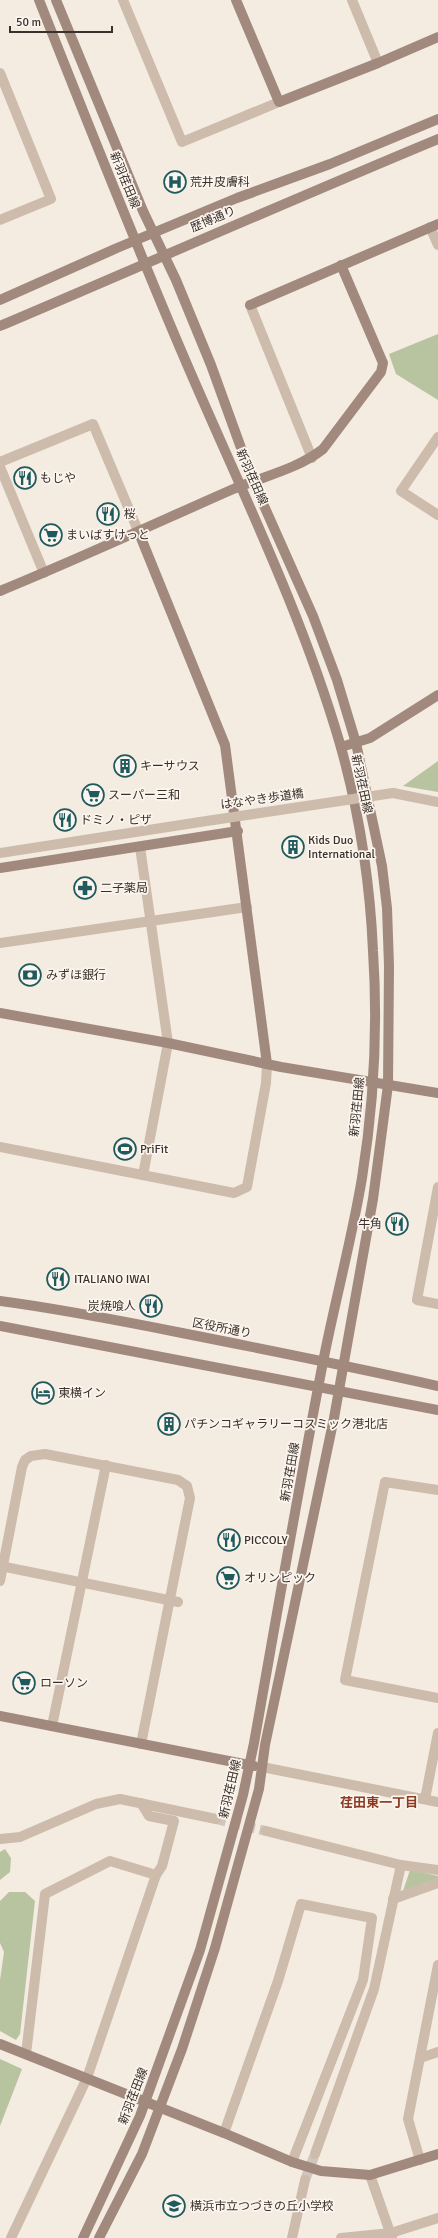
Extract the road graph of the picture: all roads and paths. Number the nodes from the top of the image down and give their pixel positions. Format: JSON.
{"nodes":[{"id":1,"x":39,"y":0,"type":"edge"},
{"id":2,"x":56,"y":0,"type":"edge"},
{"id":3,"x":123,"y":0,"type":"edge"},
{"id":4,"x":236,"y":0,"type":"edge"},
{"id":5,"x":352,"y":0,"type":"edge"},
{"id":6,"x":438,"y":37,"type":"edge"},
{"id":7,"x":378,"y":63,"type":"junction"},
{"id":8,"x":0,"y":73,"type":"edge"},
{"id":9,"x":279,"y":102,"type":"junction"},
{"id":10,"x":438,"y":119,"type":"edge"},
{"id":11,"x":438,"y":138,"type":"edge"},
{"id":12,"x":0,"y":220,"type":"edge"},
{"id":13,"x":434,"y":226,"type":"edge"},
{"id":14,"x":153,"y":233,"type":"junction"},
{"id":15,"x":136,"y":240,"type":"junction"},
{"id":16,"x":438,"y":244,"type":"edge"},
{"id":17,"x":164,"y":255,"type":"junction"},
{"id":18,"x":145,"y":264,"type":"junction"},
{"id":19,"x":341,"y":265,"type":"junction"},
{"id":20,"x":0,"y":300,"type":"edge"},
{"id":21,"x":0,"y":326,"type":"edge"},
{"id":22,"x":438,"y":437,"type":"edge"},
{"id":23,"x":312,"y":458,"type":"junction"},
{"id":24,"x":0,"y":462,"type":"edge"},
{"id":25,"x":0,"y":468,"type":"edge"},
{"id":26,"x":253,"y":481,"type":"junction"},
{"id":27,"x":240,"y":486,"type":"junction"},
{"id":28,"x":438,"y":515,"type":"edge"},
{"id":29,"x":139,"y":533,"type":"junction"},
{"id":30,"x":44,"y":573,"type":"junction"},
{"id":31,"x":0,"y":591,"type":"edge"},
{"id":32,"x":438,"y":695,"type":"edge"},
{"id":33,"x":356,"y":743,"type":"junction"},
{"id":34,"x":341,"y":747,"type":"junction"},
{"id":35,"x":438,"y":802,"type":"edge"},
{"id":36,"x":238,"y":831,"type":"junction"},
{"id":37,"x":140,"y":847,"type":"junction"},
{"id":38,"x":0,"y":853,"type":"edge"},
{"id":39,"x":0,"y":868,"type":"edge"},
{"id":40,"x":247,"y":907,"type":"junction"},
{"id":41,"x":150,"y":921,"type":"junction"},
{"id":42,"x":0,"y":943,"type":"edge"},
{"id":43,"x":0,"y":1013,"type":"edge"},
{"id":44,"x":168,"y":1043,"type":"junction"},
{"id":45,"x":267,"y":1064,"type":"junction"},
{"id":46,"x":374,"y":1083,"type":"junction"},
{"id":47,"x":388,"y":1085,"type":"junction"},
{"id":48,"x":438,"y":1093,"type":"edge"},
{"id":49,"x":0,"y":1147,"type":"edge"},
{"id":50,"x":143,"y":1175,"type":"junction"},
{"id":51,"x":438,"y":1187,"type":"edge"},
{"id":52,"x":437,"y":1200,"type":"edge"},
{"id":53,"x":0,"y":1300,"type":"edge"},
{"id":54,"x":438,"y":1304,"type":"edge"},
{"id":55,"x":0,"y":1326,"type":"edge"},
{"id":56,"x":323,"y":1361,"type":"junction"},
{"id":57,"x":342,"y":1364,"type":"junction"},
{"id":58,"x":318,"y":1386,"type":"junction"},
{"id":59,"x":438,"y":1386,"type":"edge"},
{"id":60,"x":338,"y":1390,"type":"junction"},
{"id":61,"x":438,"y":1410,"type":"edge"},
{"id":62,"x":106,"y":1465,"type":"junction"},
{"id":63,"x":438,"y":1490,"type":"edge"},
{"id":64,"x":1,"y":1566,"type":"edge"},
{"id":65,"x":0,"y":1581,"type":"edge"},
{"id":66,"x":82,"y":1582,"type":"junction"},
{"id":67,"x":174,"y":1601,"type":"junction"},
{"id":68,"x":438,"y":1698,"type":"edge"},
{"id":69,"x":0,"y":1716,"type":"edge"},
{"id":70,"x":52,"y":1726,"type":"junction"},
{"id":71,"x":438,"y":1733,"type":"edge"},
{"id":72,"x":141,"y":1744,"type":"junction"},
{"id":73,"x":249,"y":1765,"type":"junction"},
{"id":74,"x":262,"y":1767,"type":"junction"},
{"id":75,"x":425,"y":1799,"type":"junction"},
{"id":76,"x":438,"y":1802,"type":"edge"},
{"id":77,"x":141,"y":1803,"type":"junction"},
{"id":78,"x":216,"y":1819,"type":"tunnel mouth"},
{"id":79,"x":266,"y":1831,"type":"tunnel mouth"},
{"id":80,"x":0,"y":1839,"type":"edge"},
{"id":81,"x":401,"y":1865,"type":"junction"},
{"id":82,"x":438,"y":1870,"type":"edge"},
{"id":83,"x":156,"y":1875,"type":"junction"},
{"id":84,"x":438,"y":1883,"type":"edge"},
{"id":85,"x":393,"y":1899,"type":"junction"},
{"id":86,"x":438,"y":1965,"type":"edge"},
{"id":87,"x":0,"y":2044,"type":"edge"},
{"id":88,"x":438,"y":2052,"type":"edge"},
{"id":89,"x":26,"y":2054,"type":"junction"},
{"id":90,"x":420,"y":2058,"type":"junction"},
{"id":91,"x":87,"y":2078,"type":"junction"},
{"id":92,"x":146,"y":2102,"type":"junction"},
{"id":93,"x":160,"y":2108,"type":"junction"},
{"id":94,"x":224,"y":2133,"type":"junction"},
{"id":95,"x":315,"y":2154,"type":"tunnel mouth"},
{"id":96,"x":438,"y":2154,"type":"edge"},
{"id":97,"x":420,"y":2160,"type":"junction"},
{"id":98,"x":292,"y":2162,"type":"junction"},
{"id":99,"x":370,"y":2175,"type":"junction"},
{"id":100,"x":305,"y":2180,"type":"tunnel mouth"},
{"id":101,"x":438,"y":2218,"type":"edge"},
{"id":102,"x":391,"y":2236,"type":"edge"},
{"id":103,"x":11,"y":2238,"type":"edge"},
{"id":104,"x":83,"y":2238,"type":"edge"},
{"id":105,"x":99,"y":2238,"type":"edge"},
{"id":106,"x":292,"y":2238,"type":"edge"},
{"id":107,"x":341,"y":2238,"type":"edge"}],
"edges":[{"from":1,"to":15,"type":"street","name":"新羽荏田線"},
{"from":2,"to":14,"type":"street","name":"新羽荏田線"},
{"from":3,"to":9,"type":"street"},
{"from":4,"to":9,"type":"street"},
{"from":5,"to":7,"type":"street"},
{"from":6,"to":7,"type":"street"},
{"from":7,"to":9,"type":"street"},
{"from":8,"to":12,"type":"street"},
{"from":10,"to":14,"type":"street","name":"歴博通り"},
{"from":11,"to":17,"type":"street","name":"歴博通り"},
{"from":13,"to":16,"type":"street"},
{"from":13,"to":19,"type":"street"},
{"from":14,"to":15,"type":"street","name":"歴博通り"},
{"from":14,"to":17,"type":"street","name":"新羽荏田線"},
{"from":15,"to":18,"type":"street","name":"新羽荏田線"},
{"from":15,"to":20,"type":"street","name":"歴博通り"},
{"from":17,"to":18,"type":"street","name":"歴博通り"},
{"from":17,"to":26,"type":"street","name":"新羽荏田線"},
{"from":18,"to":21,"type":"street","name":"歴博通り"},
{"from":18,"to":27,"type":"street","name":"新羽荏田線"},
{"from":19,"to":23,"type":"street"},
{"from":19,"to":23,"type":"street"},
{"from":22,"to":28,"type":"street"},
{"from":23,"to":26,"type":"street"},
{"from":24,"to":29,"type":"street"},
{"from":25,"to":30,"type":"street"},
{"from":26,"to":27,"type":"street"},
{"from":26,"to":33,"type":"street","name":"新羽荏田線"},
{"from":27,"to":29,"type":"street"},
{"from":27,"to":34,"type":"street","name":"新羽荏田線"},
{"from":29,"to":30,"type":"street"},
{"from":29,"to":36,"type":"street"},
{"from":30,"to":31,"type":"street"},
{"from":32,"to":33,"type":"street"},
{"from":33,"to":34,"type":"street"},
{"from":33,"to":47,"type":"street","name":"新羽荏田線"},
{"from":34,"to":46,"type":"street","name":"新羽荏田線"},
{"from":35,"to":38,"type":"street","name":"はなやき歩道橋","bridge":true},
{"from":36,"to":37,"type":"street"},
{"from":36,"to":40,"type":"street"},
{"from":37,"to":39,"type":"street"},
{"from":37,"to":41,"type":"street"},
{"from":40,"to":41,"type":"street"},
{"from":40,"to":45,"type":"street"},
{"from":41,"to":42,"type":"street"},
{"from":41,"to":44,"type":"street"},
{"from":43,"to":44,"type":"street"},
{"from":44,"to":45,"type":"street"},
{"from":44,"to":50,"type":"street"},
{"from":45,"to":46,"type":"street"},
{"from":45,"to":50,"type":"street"},
{"from":46,"to":47,"type":"street"},
{"from":46,"to":56,"type":"street","name":"新羽荏田線"},
{"from":47,"to":48,"type":"street"},
{"from":47,"to":57,"type":"street","name":"新羽荏田線"},
{"from":49,"to":50,"type":"street"},
{"from":51,"to":52,"type":"street"},
{"from":52,"to":54,"type":"street"},
{"from":53,"to":56,"type":"street","name":"区役所通り"},
{"from":55,"to":58,"type":"street"},
{"from":56,"to":57,"type":"street","name":"区役所通り"},
{"from":56,"to":58,"type":"street","name":"新羽荏田線"},
{"from":57,"to":59,"type":"street","name":"区役所通り"},
{"from":57,"to":60,"type":"street","name":"新羽荏田線"},
{"from":58,"to":60,"type":"street"},
{"from":58,"to":73,"type":"street","name":"新羽荏田線"},
{"from":60,"to":61,"type":"street"},
{"from":60,"to":74,"type":"street","name":"新羽荏田線"},
{"from":62,"to":64,"type":"street"},
{"from":62,"to":66,"type":"street"},
{"from":62,"to":67,"type":"street"},
{"from":63,"to":68,"type":"street"},
{"from":64,"to":65,"type":"street"},
{"from":64,"to":66,"type":"street"},
{"from":66,"to":67,"type":"street"},
{"from":66,"to":70,"type":"street"},
{"from":67,"to":72,"type":"street"},
{"from":69,"to":70,"type":"street"},
{"from":70,"to":72,"type":"street"},
{"from":71,"to":75,"type":"street"},
{"from":72,"to":73,"type":"street"},
{"from":73,"to":74,"type":"street"},
{"from":73,"to":92,"type":"street","name":"新羽荏田線"},
{"from":74,"to":75,"type":"street"},
{"from":74,"to":93,"type":"street","name":"新羽荏田線"},
{"from":75,"to":76,"type":"street"},
{"from":77,"to":78,"type":"street"},
{"from":77,"to":80,"type":"street"},
{"from":77,"to":83,"type":"street"},
{"from":79,"to":81,"type":"street"},
{"from":81,"to":82,"type":"street"},
{"from":81,"to":85,"type":"street"},
{"from":83,"to":89,"type":"street"},
{"from":83,"to":91,"type":"street"},
{"from":84,"to":85,"type":"street"},
{"from":85,"to":95,"type":"street"},
{"from":86,"to":90,"type":"street"},
{"from":87,"to":89,"type":"street"},
{"from":88,"to":90,"type":"street"},
{"from":89,"to":91,"type":"street"},
{"from":90,"to":97,"type":"street"},
{"from":91,"to":92,"type":"street"},
{"from":91,"to":103,"type":"street"},
{"from":92,"to":93,"type":"street"},
{"from":92,"to":104,"type":"street","name":"新羽荏田線"},
{"from":93,"to":94,"type":"street"},
{"from":93,"to":105,"type":"street","name":"新羽荏田線"},
{"from":94,"to":98,"type":"street"},
{"from":94,"to":98,"type":"street"},
{"from":96,"to":97,"type":"street"},
{"from":97,"to":99,"type":"street"},
{"from":98,"to":99,"type":"street"},
{"from":99,"to":102,"type":"street"},
{"from":100,"to":106,"type":"street"},
{"from":101,"to":102,"type":"street"},
{"from":102,"to":107,"type":"street"}]}
